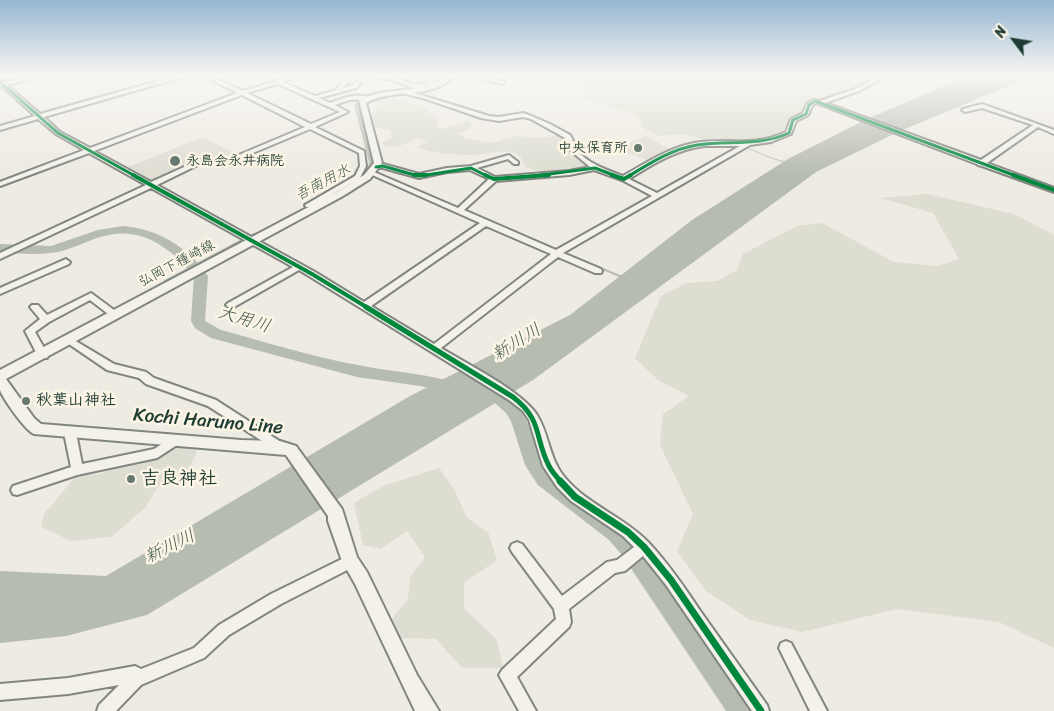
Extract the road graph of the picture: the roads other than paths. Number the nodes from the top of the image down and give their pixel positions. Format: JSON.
{"nodes":[{"id":1,"x":30,"y":108,"type":"edge"},
{"id":2,"x":67,"y":108,"type":"edge"},
{"id":3,"x":204,"y":108,"type":"edge"},
{"id":4,"x":276,"y":108,"type":"edge"},
{"id":5,"x":337,"y":108,"type":"edge"},
{"id":6,"x":362,"y":108,"type":"edge"},
{"id":7,"x":451,"y":108,"type":"edge"},
{"id":8,"x":809,"y":108,"type":"edge"},
{"id":9,"x":836,"y":108,"type":"edge"},
{"id":10,"x":973,"y":108,"type":"edge"},
{"id":11,"x":988,"y":108,"type":"edge"},
{"id":12,"x":965,"y":110,"type":"dead end"},
{"id":13,"x":40,"y":116,"type":"junction"},
{"id":14,"x":310,"y":125,"type":"junction"},
{"id":15,"x":1038,"y":125,"type":"junction"},
{"id":16,"x":0,"y":128,"type":"edge"},
{"id":17,"x":1054,"y":132,"type":"edge"},
{"id":18,"x":747,"y":144,"type":"junction"},
{"id":19,"x":91,"y":150,"type":"junction"},
{"id":20,"x":516,"y":163,"type":"dead end"},
{"id":21,"x":980,"y":164,"type":"junction"},
{"id":22,"x":371,"y":167,"type":"junction"},
{"id":23,"x":471,"y":168,"type":"junction"},
{"id":24,"x":595,"y":168,"type":"junction"},
{"id":25,"x":494,"y":179,"type":"junction"},
{"id":26,"x":624,"y":179,"type":"junction"},
{"id":27,"x":0,"y":184,"type":"edge"},
{"id":28,"x":152,"y":184,"type":"junction"},
{"id":29,"x":1054,"y":190,"type":"edge"},
{"id":30,"x":658,"y":196,"type":"junction"},
{"id":31,"x":462,"y":209,"type":"junction"},
{"id":32,"x":484,"y":223,"type":"junction"},
{"id":33,"x":248,"y":239,"type":"junction"},
{"id":34,"x":560,"y":251,"type":"junction"},
{"id":35,"x":0,"y":256,"type":"edge"},
{"id":36,"x":66,"y":262,"type":"dead end"},
{"id":37,"x":299,"y":267,"type":"junction"},
{"id":38,"x":598,"y":270,"type":"dead end"},
{"id":39,"x":0,"y":291,"type":"edge"},
{"id":40,"x":231,"y":305,"type":"dead end"},
{"id":41,"x":365,"y":306,"type":"junction"},
{"id":42,"x":35,"y":307,"type":"dead end"},
{"id":43,"x":114,"y":314,"type":"junction"},
{"id":44,"x":46,"y":320,"type":"junction"},
{"id":45,"x":69,"y":340,"type":"junction"},
{"id":46,"x":434,"y":349,"type":"junction"},
{"id":47,"x":42,"y":354,"type":"junction"},
{"id":48,"x":0,"y":378,"type":"edge"},
{"id":49,"x":70,"y":434,"type":"junction"},
{"id":50,"x":176,"y":440,"type":"junction"},
{"id":51,"x":280,"y":447,"type":"junction"},
{"id":52,"x":77,"y":470,"type":"junction"},
{"id":53,"x":17,"y":490,"type":"dead end"},
{"id":54,"x":516,"y":548,"type":"dead end"},
{"id":55,"x":640,"y":549,"type":"junction"},
{"id":56,"x":350,"y":561,"type":"junction"},
{"id":57,"x":561,"y":606,"type":"junction"},
{"id":58,"x":786,"y":648,"type":"dead end"},
{"id":59,"x":141,"y":677,"type":"junction"},
{"id":60,"x":0,"y":692,"type":"edge"},
{"id":61,"x":105,"y":711,"type":"edge"},
{"id":62,"x":429,"y":711,"type":"edge"},
{"id":63,"x":528,"y":711,"type":"edge"},
{"id":64,"x":761,"y":711,"type":"edge"},
{"id":65,"x":819,"y":711,"type":"edge"}],
"edges":[{"from":1,"to":13,"type":"street"},
{"from":2,"to":13,"type":"street"},
{"from":3,"to":19,"type":"street"},
{"from":4,"to":14,"type":"street"},
{"from":5,"to":14,"type":"street"},
{"from":6,"to":22,"type":"main road"},
{"from":7,"to":24,"type":"street"},
{"from":8,"to":18,"type":"street"},
{"from":9,"to":21,"type":"street"},
{"from":10,"to":12,"type":"street"},
{"from":11,"to":15,"type":"street"},
{"from":13,"to":16,"type":"street"},
{"from":13,"to":19,"type":"street"},
{"from":14,"to":22,"type":"street"},
{"from":14,"to":28,"type":"street"},
{"from":15,"to":17,"type":"street"},
{"from":15,"to":21,"type":"street"},
{"from":18,"to":26,"type":"street"},
{"from":18,"to":30,"type":"street"},
{"from":19,"to":27,"type":"street"},
{"from":19,"to":28,"type":"street"},
{"from":20,"to":23,"type":"street"},
{"from":21,"to":29,"type":"street"},
{"from":22,"to":23,"type":"street"},
{"from":22,"to":31,"type":"street"},
{"from":22,"to":33,"type":"main road","name":"弘岡下種崎線"},
{"from":23,"to":25,"type":"street"},
{"from":24,"to":25,"type":"street"},
{"from":24,"to":26,"type":"street"},
{"from":25,"to":31,"type":"street"},
{"from":26,"to":30,"type":"street"},
{"from":28,"to":33,"type":"street"},
{"from":28,"to":35,"type":"street"},
{"from":30,"to":34,"type":"street"},
{"from":31,"to":32,"type":"street"},
{"from":32,"to":34,"type":"street"},
{"from":32,"to":41,"type":"street"},
{"from":33,"to":37,"type":"street"},
{"from":33,"to":43,"type":"main road","name":"弘岡下種崎線"},
{"from":34,"to":38,"type":"street"},
{"from":34,"to":46,"type":"street"},
{"from":36,"to":39,"type":"street"},
{"from":37,"to":40,"type":"street"},
{"from":37,"to":41,"type":"street"},
{"from":41,"to":46,"type":"street"},
{"from":42,"to":44,"type":"street"},
{"from":43,"to":44,"type":"street"},
{"from":43,"to":45,"type":"main road","name":"弘岡下種崎線"},
{"from":44,"to":47,"type":"street"},
{"from":45,"to":47,"type":"main road","name":"弘岡下種崎線"},
{"from":45,"to":51,"type":"street"},
{"from":46,"to":55,"type":"street"},
{"from":47,"to":48,"type":"main road","name":"弘岡下種崎線"},
{"from":48,"to":49,"type":"main road","name":"Kochi Haruno Line"},
{"from":49,"to":50,"type":"main road","name":"Kochi Haruno Line"},
{"from":49,"to":52,"type":"street"},
{"from":50,"to":51,"type":"main road","name":"Kochi Haruno Line"},
{"from":50,"to":52,"type":"street"},
{"from":51,"to":56,"type":"main road","name":"Kochi Haruno Line"},
{"from":52,"to":53,"type":"street"},
{"from":54,"to":57,"type":"street"},
{"from":55,"to":57,"type":"street"},
{"from":55,"to":64,"type":"street"},
{"from":56,"to":59,"type":"street"},
{"from":56,"to":62,"type":"main road","name":"Kochi Haruno Line"},
{"from":57,"to":63,"type":"street"},
{"from":58,"to":65,"type":"street"},
{"from":59,"to":60,"type":"street"},
{"from":59,"to":61,"type":"street"}]}
